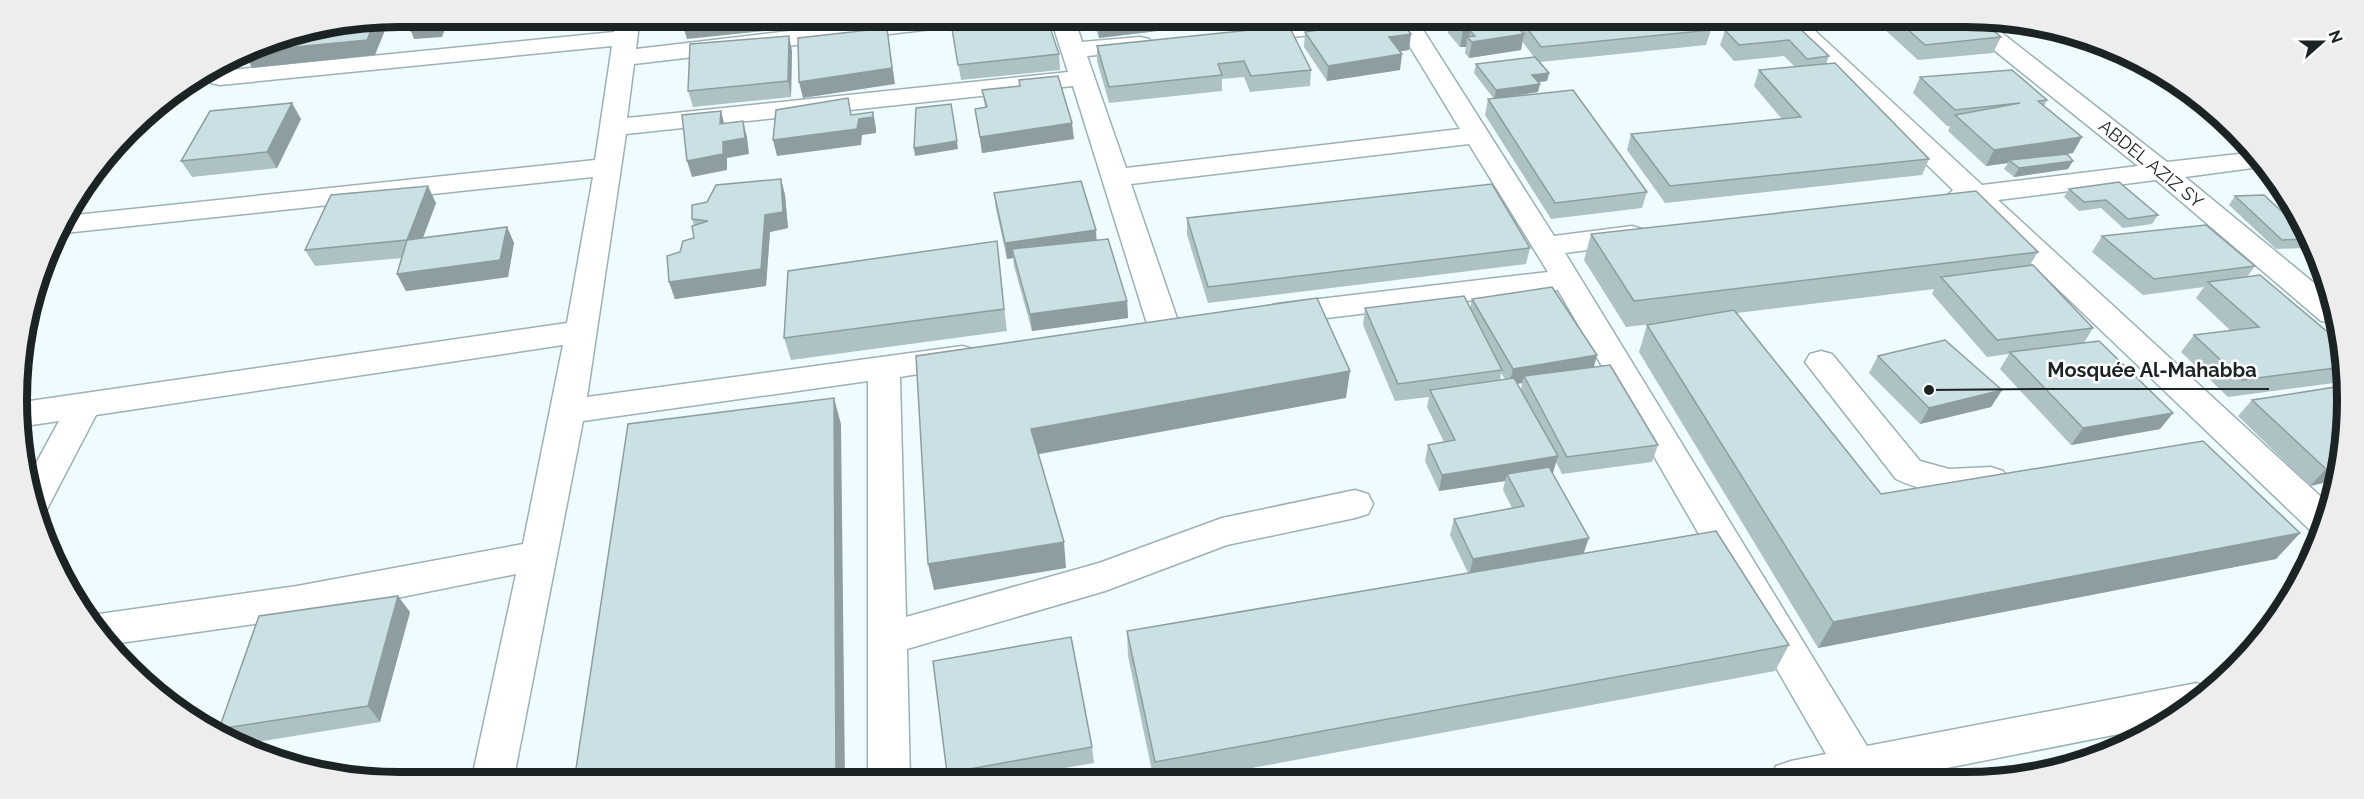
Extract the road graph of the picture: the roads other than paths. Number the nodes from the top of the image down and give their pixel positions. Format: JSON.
{"nodes":[{"id":1,"x":804,"y":27,"type":"edge"},
{"id":2,"x":1065,"y":27,"type":"edge"},
{"id":3,"x":1327,"y":27,"type":"edge"},
{"id":4,"x":1409,"y":27,"type":"edge"},
{"id":5,"x":1797,"y":27,"type":"edge"},
{"id":6,"x":1980,"y":28,"type":"edge"},
{"id":7,"x":1227,"y":36,"type":"edge"},
{"id":8,"x":625,"y":38,"type":"edge"},
{"id":9,"x":1167,"y":41,"type":"edge"},
{"id":10,"x":1072,"y":50,"type":"junction"},
{"id":11,"x":223,"y":71,"type":"edge"},
{"id":12,"x":1082,"y":78,"type":"junction"},
{"id":13,"x":614,"y":127,"type":"junction"},
{"id":14,"x":1477,"y":135,"type":"junction"},
{"id":15,"x":2250,"y":160,"type":"edge"},
{"id":16,"x":608,"y":167,"type":"junction"},
{"id":17,"x":2160,"y":170,"type":"junction"},
{"id":18,"x":1114,"y":178,"type":"junction"},
{"id":19,"x":1977,"y":194,"type":"junction"},
{"id":20,"x":1930,"y":200,"type":"edge"},
{"id":21,"x":71,"y":225,"type":"edge"},
{"id":22,"x":1662,"y":232,"type":"edge"},
{"id":23,"x":1545,"y":246,"type":"junction"},
{"id":24,"x":1568,"y":279,"type":"junction"},
{"id":25,"x":2325,"y":308,"type":"edge"},
{"id":26,"x":1247,"y":318,"type":"edge"},
{"id":27,"x":1164,"y":328,"type":"edge"},
{"id":28,"x":579,"y":332,"type":"junction"},
{"id":29,"x":989,"y":353,"type":"edge"},
{"id":30,"x":1821,"y":362,"type":"dead end"},
{"id":31,"x":884,"y":368,"type":"junction"},
{"id":32,"x":85,"y":404,"type":"junction"},
{"id":33,"x":568,"y":411,"type":"junction"},
{"id":34,"x":28,"y":413,"type":"edge"},
{"id":35,"x":2246,"y":448,"type":"junction"},
{"id":36,"x":2211,"y":452,"type":"edge"},
{"id":37,"x":2023,"y":476,"type":"edge"},
{"id":38,"x":39,"y":491,"type":"edge"},
{"id":39,"x":1355,"y":504,"type":"dead end"},
{"id":40,"x":2318,"y":516,"type":"edge"},
{"id":41,"x":539,"y":555,"type":"junction"},
{"id":42,"x":106,"y":629,"type":"edge"},
{"id":43,"x":887,"y":639,"type":"junction"},
{"id":44,"x":2176,"y":706,"type":"edge"},
{"id":45,"x":1856,"y":767,"type":"junction"},
{"id":46,"x":494,"y":772,"type":"edge"},
{"id":47,"x":889,"y":772,"type":"edge"},
{"id":48,"x":1831,"y":772,"type":"edge"}],
"edges":[{"from":1,"to":8,"type":"street"},
{"from":2,"to":10,"type":"street"},
{"from":3,"to":7,"type":"street"},
{"from":4,"to":14,"type":"street"},
{"from":5,"to":19,"type":"street"},
{"from":6,"to":17,"type":"street","name":"ABDEL AZIZ SY"},
{"from":8,"to":11,"type":"street"},
{"from":8,"to":13,"type":"street"},
{"from":9,"to":10,"type":"street"},
{"from":10,"to":12,"type":"street"},
{"from":12,"to":13,"type":"street"},
{"from":12,"to":18,"type":"street"},
{"from":13,"to":16,"type":"street"},
{"from":14,"to":18,"type":"street"},
{"from":14,"to":23,"type":"street"},
{"from":15,"to":17,"type":"street"},
{"from":16,"to":21,"type":"street"},
{"from":16,"to":28,"type":"street"},
{"from":17,"to":19,"type":"street"},
{"from":17,"to":25,"type":"street","name":"ABDEL AZIZ SY"},
{"from":18,"to":27,"type":"street"},
{"from":19,"to":20,"type":"street"},
{"from":19,"to":35,"type":"street"},
{"from":22,"to":23,"type":"street"},
{"from":23,"to":24,"type":"street"},
{"from":24,"to":26,"type":"street"},
{"from":24,"to":45,"type":"street"},
{"from":28,"to":32,"type":"street"},
{"from":28,"to":33,"type":"street"},
{"from":29,"to":31,"type":"street"},
{"from":30,"to":37,"type":"street"},
{"from":31,"to":33,"type":"street"},
{"from":31,"to":43,"type":"street"},
{"from":32,"to":34,"type":"street"},
{"from":32,"to":38,"type":"street"},
{"from":33,"to":41,"type":"street"},
{"from":35,"to":36,"type":"street"},
{"from":35,"to":40,"type":"street"},
{"from":39,"to":43,"type":"street"},
{"from":41,"to":42,"type":"street"},
{"from":41,"to":46,"type":"street"},
{"from":43,"to":47,"type":"street"},
{"from":44,"to":45,"type":"street"},
{"from":45,"to":48,"type":"street"}]}
